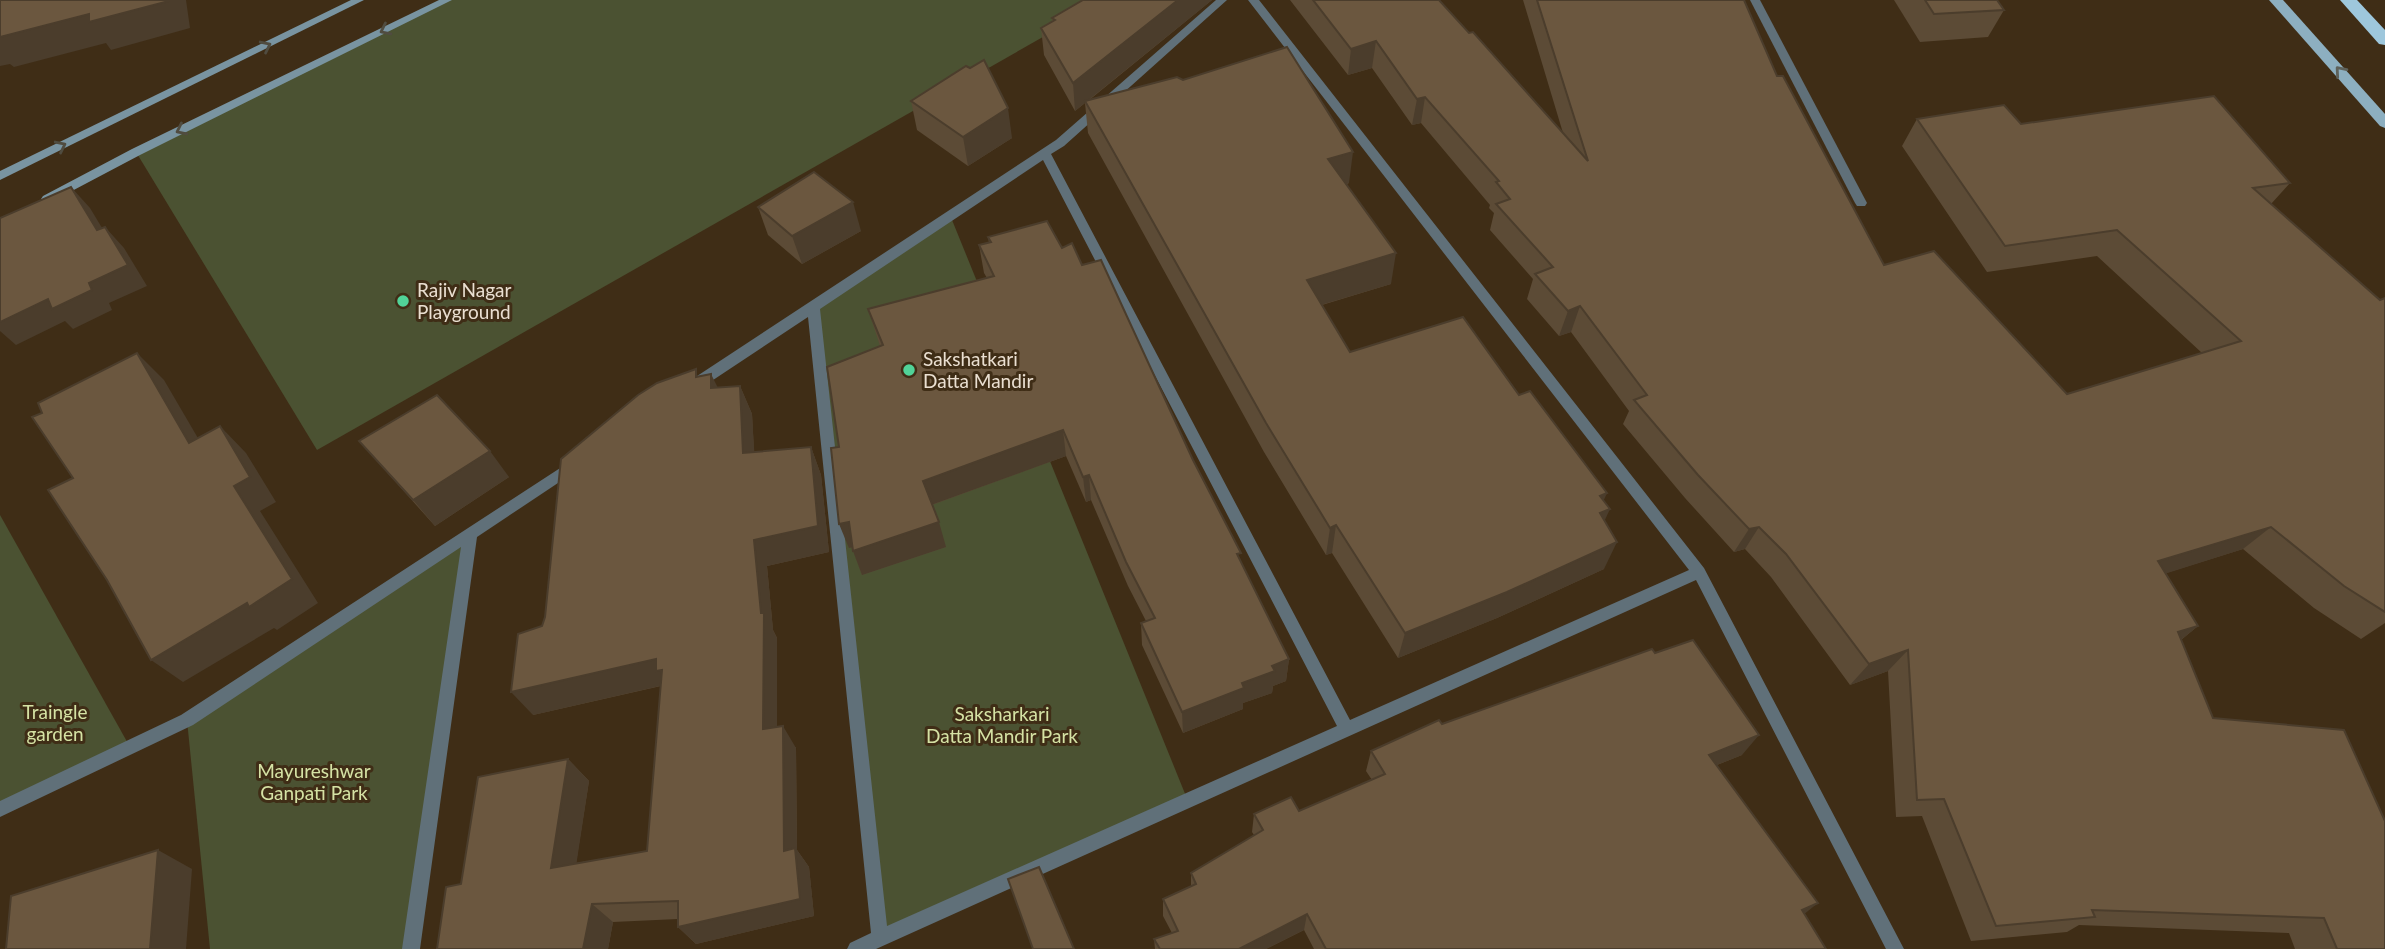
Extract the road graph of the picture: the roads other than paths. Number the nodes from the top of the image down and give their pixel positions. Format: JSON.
{"nodes":[{"id":1,"x":359,"y":0,"type":"edge"},
{"id":2,"x":1222,"y":0,"type":"edge"},
{"id":3,"x":1253,"y":0,"type":"edge"},
{"id":4,"x":1755,"y":0,"type":"edge"},
{"id":5,"x":2276,"y":0,"type":"edge"},
{"id":6,"x":2348,"y":0,"type":"edge"},
{"id":7,"x":439,"y":2,"type":"edge"},
{"id":8,"x":2385,"y":40,"type":"edge"},
{"id":9,"x":2385,"y":123,"type":"edge"},
{"id":10,"x":1045,"y":153,"type":"junction"},
{"id":11,"x":0,"y":176,"type":"edge"},
{"id":12,"x":1861,"y":203,"type":"dead end"},
{"id":13,"x":37,"y":204,"type":"edge"},
{"id":14,"x":813,"y":307,"type":"junction"},
{"id":15,"x":686,"y":391,"type":"edge"},
{"id":16,"x":585,"y":458,"type":"edge"},
{"id":17,"x":470,"y":534,"type":"junction"},
{"id":18,"x":1699,"y":572,"type":"junction"},
{"id":19,"x":1346,"y":730,"type":"junction"},
{"id":20,"x":0,"y":809,"type":"edge"},
{"id":21,"x":880,"y":938,"type":"junction"},
{"id":22,"x":411,"y":949,"type":"edge"},
{"id":23,"x":856,"y":949,"type":"edge"},
{"id":24,"x":1895,"y":949,"type":"edge"}],
"edges":[{"from":11,"to":1,"type":"street","one_way":true},
{"from":2,"to":10,"type":"street"},
{"from":3,"to":18,"type":"street"},
{"from":4,"to":12,"type":"street"},
{"from":9,"to":5,"type":"main road","one_way":true},
{"from":6,"to":8,"type":"highway"},
{"from":7,"to":13,"type":"street","one_way":true},
{"from":10,"to":14,"type":"street"},
{"from":10,"to":19,"type":"street"},
{"from":14,"to":15,"type":"street"},
{"from":14,"to":21,"type":"street"},
{"from":16,"to":17,"type":"street"},
{"from":17,"to":20,"type":"street"},
{"from":17,"to":22,"type":"street"},
{"from":18,"to":19,"type":"street"},
{"from":18,"to":24,"type":"street"},
{"from":19,"to":21,"type":"street"},
{"from":21,"to":23,"type":"street"}]}
